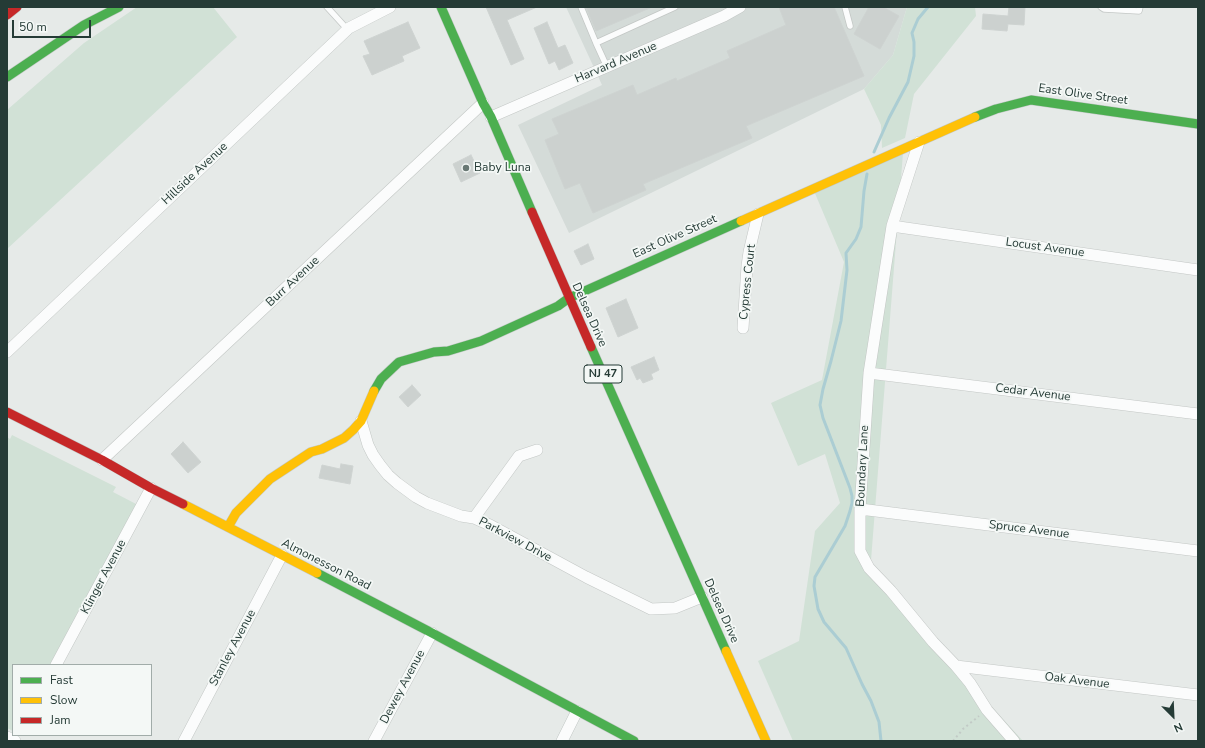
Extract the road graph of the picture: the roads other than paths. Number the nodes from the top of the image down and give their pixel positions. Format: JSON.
{"nodes":[{"id":1,"x":17,"y":7,"type":"edge"},
{"id":2,"x":119,"y":7,"type":"edge"},
{"id":3,"x":327,"y":7,"type":"edge"},
{"id":4,"x":390,"y":7,"type":"edge"},
{"id":5,"x":441,"y":7,"type":"edge"},
{"id":6,"x":581,"y":7,"type":"edge"},
{"id":7,"x":675,"y":7,"type":"edge"},
{"id":8,"x":740,"y":7,"type":"edge"},
{"id":9,"x":845,"y":7,"type":"edge"},
{"id":10,"x":1101,"y":7,"type":"edge"},
{"id":11,"x":1140,"y":7,"type":"edge"},
{"id":12,"x":89,"y":12,"type":"dead end"},
{"id":13,"x":7,"y":15,"type":"edge"},
{"id":14,"x":850,"y":26,"type":"dead end"},
{"id":15,"x":348,"y":30,"type":"junction"},
{"id":16,"x":596,"y":43,"type":"junction"},
{"id":17,"x":607,"y":67,"type":"junction"},
{"id":18,"x":7,"y":76,"type":"edge"},
{"id":19,"x":483,"y":103,"type":"junction"},
{"id":20,"x":491,"y":117,"type":"junction"},
{"id":21,"x":1198,"y":124,"type":"edge"},
{"id":22,"x":920,"y":142,"type":"junction"},
{"id":23,"x":758,"y":214,"type":"junction"},
{"id":24,"x":892,"y":226,"type":"junction"},
{"id":25,"x":1198,"y":270,"type":"edge"},
{"id":26,"x":569,"y":298,"type":"junction"},
{"id":27,"x":743,"y":328,"type":"dead end"},
{"id":28,"x":8,"y":348,"type":"edge"},
{"id":29,"x":869,"y":373,"type":"junction"},
{"id":30,"x":7,"y":412,"type":"edge"},
{"id":31,"x":1198,"y":414,"type":"edge"},
{"id":32,"x":361,"y":421,"type":"junction"},
{"id":33,"x":537,"y":450,"type":"dead end"},
{"id":34,"x":102,"y":460,"type":"junction"},
{"id":35,"x":151,"y":488,"type":"junction"},
{"id":36,"x":860,"y":509,"type":"junction"},
{"id":37,"x":474,"y":518,"type":"junction"},
{"id":38,"x":228,"y":527,"type":"junction"},
{"id":39,"x":1198,"y":551,"type":"edge"},
{"id":40,"x":282,"y":555,"type":"junction"},
{"id":41,"x":702,"y":598,"type":"junction"},
{"id":42,"x":432,"y":633,"type":"junction"},
{"id":43,"x":57,"y":664,"type":"edge"},
{"id":44,"x":956,"y":666,"type":"junction"},
{"id":45,"x":1198,"y":696,"type":"edge"},
{"id":46,"x":577,"y":711,"type":"junction"},
{"id":47,"x":7,"y":737,"type":"edge"},
{"id":48,"x":15,"y":741,"type":"edge"},
{"id":49,"x":184,"y":741,"type":"edge"},
{"id":50,"x":374,"y":741,"type":"edge"},
{"id":51,"x":562,"y":741,"type":"edge"},
{"id":52,"x":634,"y":741,"type":"edge"},
{"id":53,"x":766,"y":741,"type":"edge"},
{"id":54,"x":1014,"y":741,"type":"edge"}],
"edges":[{"from":1,"to":13,"type":"main road"},
{"from":2,"to":18,"type":"main road"},
{"from":3,"to":15,"type":"lane"},
{"from":4,"to":15,"type":"street","name":"Hillside Avenue"},
{"from":5,"to":19,"type":"main road","name":"Delsea Drive","number":"NJ 47"},
{"from":6,"to":16,"type":"lane"},
{"from":7,"to":16,"type":"lane"},
{"from":8,"to":17,"type":"street","name":"Harvard Avenue"},
{"from":9,"to":14,"type":"lane"},
{"from":10,"to":11,"type":"lane"},
{"from":12,"to":18,"type":"main road"},
{"from":15,"to":28,"type":"street","name":"Hillside Avenue"},
{"from":16,"to":17,"type":"lane"},
{"from":17,"to":20,"type":"street","name":"Harvard Avenue"},
{"from":19,"to":20,"type":"main road","name":"Delsea Drive","number":"NJ 47"},
{"from":19,"to":34,"type":"street","name":"Burr Avenue"},
{"from":20,"to":26,"type":"main road","name":"Delsea Drive","number":"NJ 47"},
{"from":21,"to":22,"type":"main road","name":"East Olive Street"},
{"from":22,"to":23,"type":"main road","name":"East Olive Street"},
{"from":22,"to":24,"type":"street","name":"Boundary Lane"},
{"from":23,"to":26,"type":"main road","name":"East Olive Street"},
{"from":23,"to":27,"type":"street","name":"Cypress Court"},
{"from":24,"to":25,"type":"street","name":"Locust Avenue"},
{"from":24,"to":29,"type":"street","name":"Boundary Lane"},
{"from":26,"to":32,"type":"main road","name":"East Olive Street"},
{"from":26,"to":41,"type":"main road","name":"Delsea Drive","number":"NJ 47"},
{"from":29,"to":31,"type":"street","name":"Cedar Avenue"},
{"from":29,"to":36,"type":"street","name":"Boundary Lane"},
{"from":30,"to":34,"type":"main road","name":"Almonesson Road"},
{"from":32,"to":37,"type":"street","name":"Parkview Drive"},
{"from":32,"to":38,"type":"main road","name":"East Olive Street"},
{"from":33,"to":37,"type":"street"},
{"from":34,"to":35,"type":"main road","name":"Almonesson Road"},
{"from":35,"to":38,"type":"main road","name":"Almonesson Road"},
{"from":35,"to":43,"type":"street","name":"Klinger Avenue"},
{"from":36,"to":39,"type":"street","name":"Spruce Avenue"},
{"from":36,"to":44,"type":"street","name":"Boundary Lane"},
{"from":37,"to":41,"type":"street","name":"Parkview Drive"},
{"from":38,"to":40,"type":"main road","name":"Almonesson Road"},
{"from":40,"to":42,"type":"main road","name":"Almonesson Road"},
{"from":40,"to":49,"type":"street","name":"Stanley Avenue"},
{"from":41,"to":53,"type":"main road","name":"Delsea Drive","number":"NJ 47"},
{"from":42,"to":46,"type":"main road","name":"Almonesson Road"},
{"from":42,"to":50,"type":"street","name":"Dewey Avenue"},
{"from":44,"to":45,"type":"street","name":"Oak Avenue"},
{"from":44,"to":54,"type":"street","name":"Boundary Lane"},
{"from":46,"to":51,"type":"street"},
{"from":46,"to":52,"type":"main road","name":"Almonesson Road"},
{"from":47,"to":48,"type":"street"}]}
